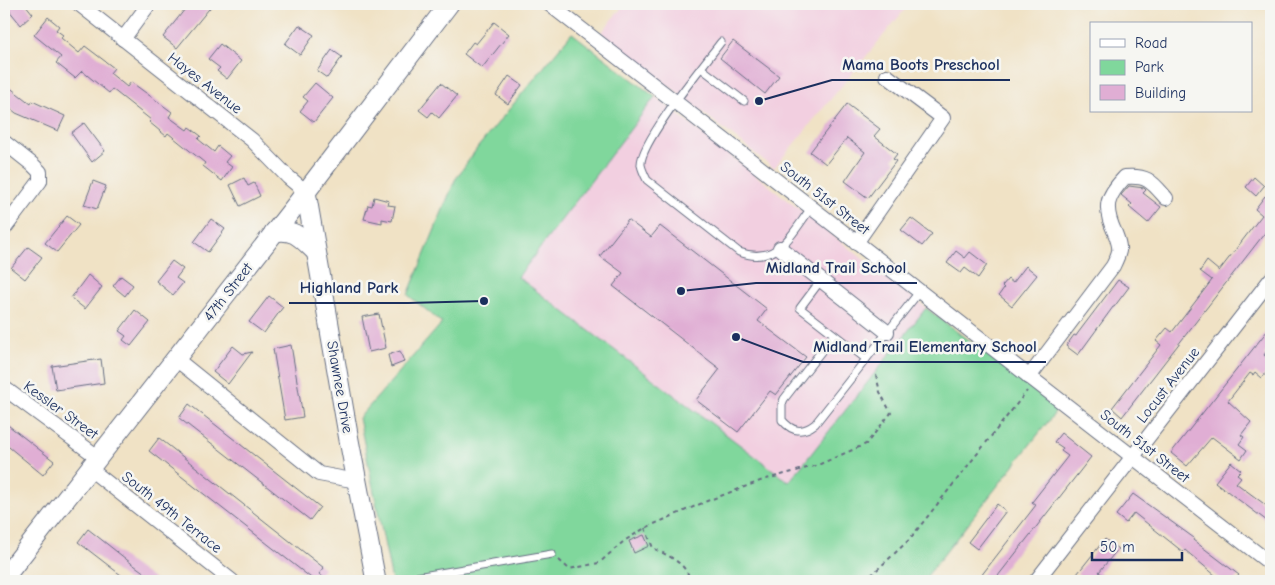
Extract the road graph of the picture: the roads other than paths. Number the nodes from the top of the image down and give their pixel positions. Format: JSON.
{"nodes":[{"id":1,"x":79,"y":4,"type":"edge"},
{"id":2,"x":150,"y":4,"type":"edge"},
{"id":3,"x":449,"y":4,"type":"edge"},
{"id":4,"x":549,"y":4,"type":"edge"},
{"id":5,"x":123,"y":39,"type":"junction"},
{"id":6,"x":721,"y":42,"type":"dead end"},
{"id":7,"x":701,"y":68,"type":"junction"},
{"id":8,"x":887,"y":76,"type":"dead end"},
{"id":9,"x":744,"y":101,"type":"dead end"},
{"id":10,"x":676,"y":103,"type":"junction"},
{"id":11,"x":4,"y":142,"type":"edge"},
{"id":12,"x":306,"y":192,"type":"junction"},
{"id":13,"x":1166,"y":198,"type":"dead end"},
{"id":14,"x":811,"y":208,"type":"junction"},
{"id":15,"x":4,"y":229,"type":"edge"},
{"id":16,"x":274,"y":232,"type":"junction"},
{"id":17,"x":856,"y":242,"type":"junction"},
{"id":18,"x":780,"y":248,"type":"junction"},
{"id":19,"x":315,"y":250,"type":"junction"},
{"id":20,"x":1271,"y":279,"type":"edge"},
{"id":21,"x":821,"y":280,"type":"junction"},
{"id":22,"x":919,"y":292,"type":"junction"},
{"id":23,"x":887,"y":332,"type":"junction"},
{"id":24,"x":834,"y":335,"type":"junction"},
{"id":25,"x":176,"y":359,"type":"junction"},
{"id":26,"x":866,"y":359,"type":"junction"},
{"id":27,"x":1032,"y":379,"type":"junction"},
{"id":28,"x":4,"y":388,"type":"edge"},
{"id":29,"x":1132,"y":458,"type":"junction"},
{"id":30,"x":94,"y":464,"type":"junction"},
{"id":31,"x":357,"y":481,"type":"junction"},
{"id":32,"x":552,"y":554,"type":"road end"},
{"id":33,"x":1271,"y":564,"type":"edge"},
{"id":34,"x":4,"y":578,"type":"edge"},
{"id":35,"x":232,"y":581,"type":"edge"},
{"id":36,"x":376,"y":581,"type":"edge"},
{"id":37,"x":393,"y":581,"type":"edge"},
{"id":38,"x":1036,"y":581,"type":"edge"}],
"edges":[{"from":1,"to":5,"type":"street","name":"Hayes Avenue"},
{"from":2,"to":5,"type":"street"},
{"from":3,"to":12,"type":"main road","name":"47th Street"},
{"from":4,"to":10,"type":"street","name":"South 51st Street"},
{"from":5,"to":12,"type":"street","name":"Hayes Avenue"},
{"from":6,"to":7,"type":"lane"},
{"from":7,"to":9,"type":"lane"},
{"from":7,"to":10,"type":"lane"},
{"from":8,"to":17,"type":"street"},
{"from":10,"to":14,"type":"street","name":"South 51st Street"},
{"from":10,"to":18,"type":"lane"},
{"from":11,"to":15,"type":"street"},
{"from":12,"to":16,"type":"main road","name":"47th Street"},
{"from":12,"to":19,"type":"main road","name":"Shawnee Drive"},
{"from":13,"to":27,"type":"street"},
{"from":14,"to":17,"type":"street","name":"South 51st Street"},
{"from":14,"to":18,"type":"lane"},
{"from":16,"to":19,"type":"main road"},
{"from":16,"to":25,"type":"main road","name":"47th Street"},
{"from":17,"to":22,"type":"street","name":"South 51st Street"},
{"from":18,"to":21,"type":"street"},
{"from":19,"to":31,"type":"main road","name":"Shawnee Drive"},
{"from":20,"to":29,"type":"street","name":"Locust Avenue"},
{"from":21,"to":23,"type":"street"},
{"from":21,"to":24,"type":"lane"},
{"from":22,"to":23,"type":"lane"},
{"from":22,"to":27,"type":"street","name":"South 51st Street"},
{"from":23,"to":26,"type":"lane"},
{"from":24,"to":26,"type":"lane"},
{"from":24,"to":26,"type":"lane"},
{"from":25,"to":30,"type":"main road","name":"47th Street"},
{"from":25,"to":31,"type":"street"},
{"from":27,"to":29,"type":"street","name":"South 51st Street"},
{"from":28,"to":30,"type":"street","name":"Kessler Street"},
{"from":29,"to":33,"type":"street","name":"South 51st Street"},
{"from":29,"to":38,"type":"street","name":"Locust Avenue"},
{"from":30,"to":34,"type":"main road","name":"47th Street"},
{"from":30,"to":35,"type":"street","name":"South 49th Terrace"},
{"from":31,"to":36,"type":"main road","name":"Shawnee Drive"},
{"from":32,"to":37,"type":"lane"}]}
